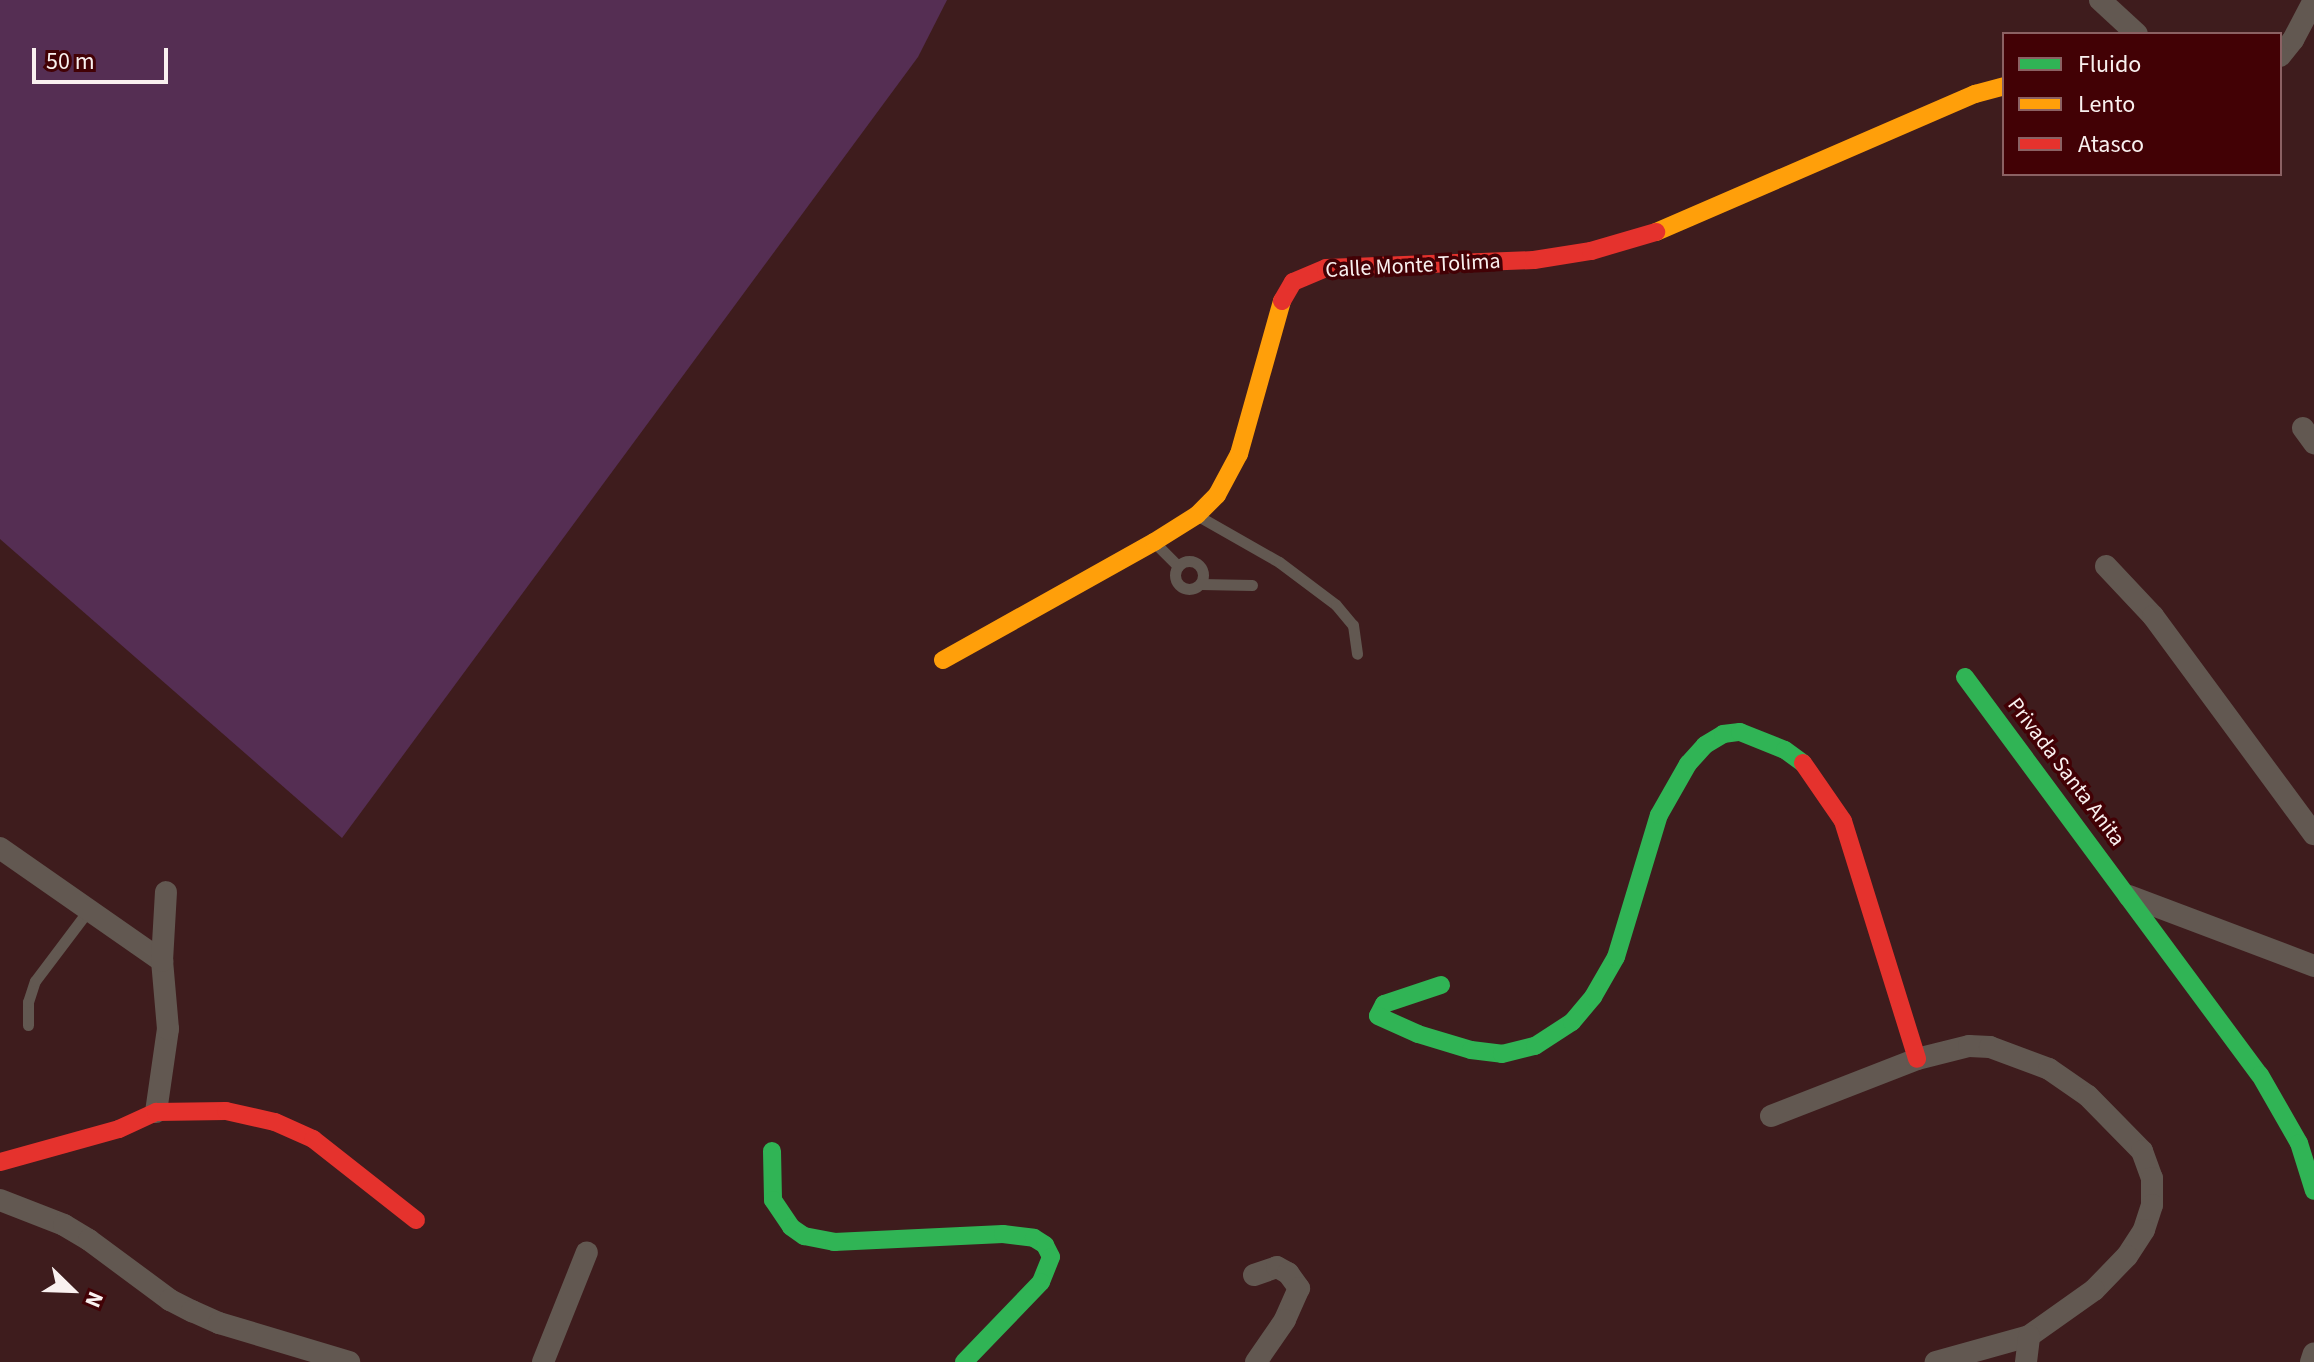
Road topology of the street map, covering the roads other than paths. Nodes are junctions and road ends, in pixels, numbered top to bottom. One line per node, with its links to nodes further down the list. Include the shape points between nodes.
1 (2100, 0): 3 (street)
2 (2314, 0): 4 (street)
3 (2135, 32)
4 (2282, 54)
5 (2002, 87): 6 (street, Calle Monte Tolima, via 1648,235 1605,247 1534,260 1326,268 1305,275 1293,282 1277,310 1239,454 1217,495)
6 (1197, 515): 7 (street, Calle Monte Tolima); 12 (lane, via 1317,588 1353,625)
7 (1154, 542): 8 (lane); 13 (street, Calle Monte Tolima)
8 (1178, 566): 10 (lane, via 1175,578 1183,588); 10 (lane, via 1196,562 1204,572)
9 (2106, 566): 15 (street, via 2153,616)
10 (1201, 584): 11 (lane)
11 (1252, 585)
12 (1357, 654)
13 (943, 660)
14 (1965, 677): 18 (street, Privada Santa Anita)
15 (2314, 834)
16 (0, 848): 19 (street)
17 (166, 892): 20 (street)
18 (2129, 896): 21 (street); 29 (street, Privada Santa Anita, via 2284,1112)
19 (87, 912): 20 (street); 23 (lane, via 35,981)
20 (162, 961): 25 (street, via 168,1029)
21 (2314, 966)
22 (1441, 985): 24 (street, via 1384,1004 1378,1016 1418,1034 1502,1054 1535,1046 1572,1022 1616,957 1648,843 1688,764 1705,745 1723,734 1740,732 1785,750 1808,767 1843,821)
23 (28, 1025)
24 (1917, 1059): 26 (street); 34 (street, via 1969,1046 2022,1056 2088,1096 2142,1151 2152,1178 2152,1205 2144,1230 2094,1290)
25 (156, 1112): 28 (street, via 105,1133); 31 (street, via 226,1111 293,1128)
26 (1771, 1116)
27 (772, 1151): 38 (street, via 773,1200 804,1236 834,1242 1003,1234 1045,1245 1051,1257 1041,1282)
28 (0, 1162)
29 (2314, 1191)
30 (0, 1200): 36 (street, via 76,1232 192,1311)
31 (416, 1220)
32 (587, 1252): 37 (street)
33 (1254, 1275): 39 (street, via 1277,1267 1295,1281 1299,1294)
34 (2029, 1336): 40 (street); 41 (street)
35 (2314, 1353): 42 (street)
36 (349, 1362)
37 (543, 1362)
38 (964, 1362)
39 (1256, 1362)
40 (1936, 1362)
41 (2026, 1362)
42 (2311, 1362)

